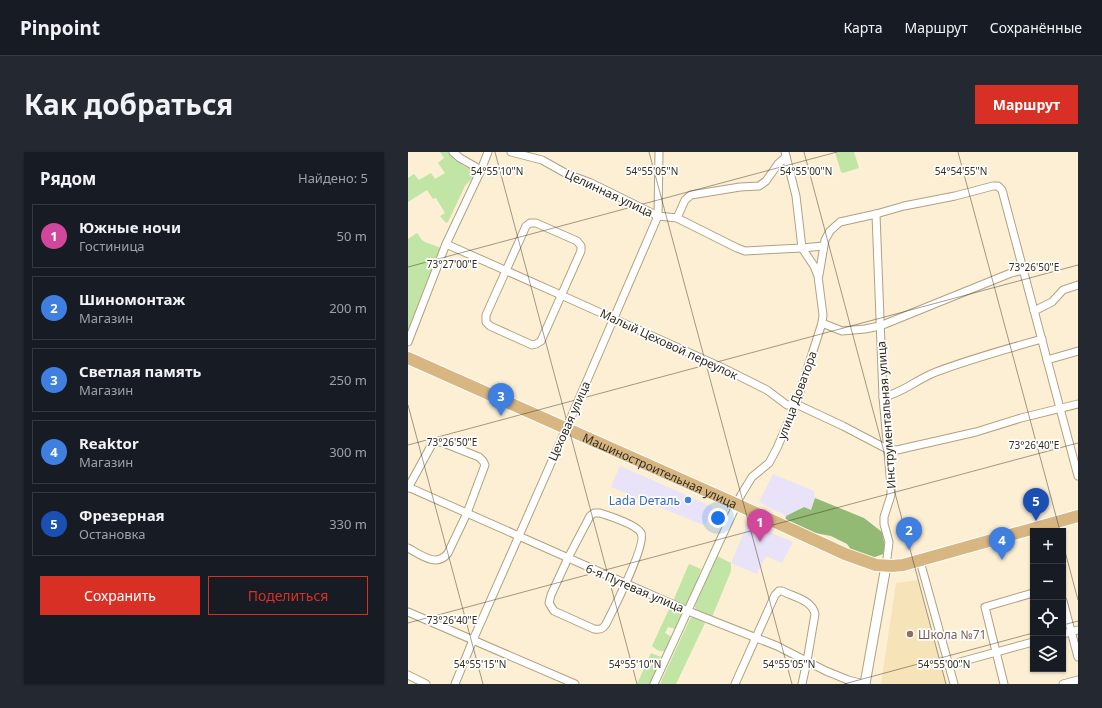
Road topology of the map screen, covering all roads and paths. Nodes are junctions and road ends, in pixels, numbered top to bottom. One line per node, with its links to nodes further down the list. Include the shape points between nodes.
1 (453, 152): 7 (street)
2 (488, 152): 7 (street)
3 (511, 152): 5 (street, Целинная улица)
4 (659, 152): 9 (street, Цеховая улица)
5 (528, 154): 9 (street, Целинная улица)
6 (786, 155): 10 (street, via 760,186 691,195); 13 (street, via 795,190)
7 (481, 170): 11 (street)
8 (876, 214): 12 (street, via 836,225); 14 (street, via 998,186 1002,190); 22 (street, Инструментальная улица)
9 (658, 216): 10 (street, Целинная улица); 20 (street, Цеховая улица)
10 (677, 218): 13 (street, Целинная улица, via 745,251)
11 (446, 244): 15 (street, Малый Цеховой переулок); 24 (street)
12 (823, 246): 13 (street, Целинная улица); 16 (street)
13 (802, 248): 16 (street, улица Доватора)
14 (1023, 270): 19 (street); 22 (street)
15 (506, 271): 18 (street, Малый Цеховой переулок); 18 (street, via 526,226 536,223 577,241 581,246); 18 (street, via 486,316 486,322 532,345 541,341)
16 (818, 276): 21 (street, улица Доватора)
17 (1078, 285): 19 (street, via 1063,290 1052,302)
18 (561, 295): 20 (street, Малый Цеховой переулок)
19 (1034, 311): 23 (street)
20 (614, 319): 29 (street, Малый Цеховой переулок, via 767,390 787,405); 32 (street, Цеховая улица)
21 (822, 323): 22 (street, via 842,331); 29 (street, улица Доватора)
22 (880, 326): 28 (street, Инструментальная улица)
23 (1042, 339): 27 (street); 28 (street, via 953,366)
24 (408, 342)
25 (1078, 351): 27 (street)
26 (408, 358): 32 (main road, Машиностроительная улица)
27 (1047, 360): 31 (street)
28 (883, 397): 33 (street, Инструментальная улица)
29 (796, 404): 33 (street, Малый Цеховой переулок); 37 (street, улица Доватора, via 773,457 752,477)
30 (1078, 404): 31 (street)
31 (1060, 409): 33 (street, via 925,445); 34 (street)
32 (566, 429): 37 (main road, Машиностроительная улица); 40 (street, Цеховая улица)
33 (887, 449): 44 (street, Инструментальная улица, via 891,495 884,517 889,542)
34 (1075, 450): 35 (street)
35 (1078, 476)
36 (408, 488): 38 (street, 6-я Путевая улица); 38 (street, via 432,444 436,442 479,457 485,465)
37 (736, 504): 44 (main road, Машиностроительная улица, via 845,554 868,563); 48 (street, улица Доватора)
38 (467, 513): 40 (street, 6-я Путевая улица); 41 (street, via 445,558 432,560)
39 (1078, 516): 43 (main road, Машиностроительная улица)
40 (519, 536): 42 (street, 6-я Путевая улица); 52 (street, Цеховая улица)
41 (408, 548)
42 (568, 558): 45 (street, 6-я Путевая улица); 45 (street, via 594,513 600,512 635,527 640,532 641,545); 45 (street, via 551,595 550,603 554,612 594,629 603,628)
43 (920, 561): 44 (main road, Машиностроительная улица); 57 (street)
44 (886, 566): 66 (street, Инструментальная улица)
45 (625, 584): 48 (street, 6-я Путевая улица)
46 (1030, 594): 54 (street, via 985,606)
47 (1066, 608): 50 (street)
48 (688, 610): 51 (street, 6-я Путевая улица); 63 (street, улица Доватора)
49 (408, 612): 52 (street)
50 (1075, 631): 55 (street)
51 (755, 638): 56 (street, 6-я Путевая улица); 56 (street, via 775,595 782,591 810,604 814,609); 64 (street)
52 (473, 640): 61 (street, Цеховая улица); 62 (street)
53 (1030, 643): 54 (street)
54 (996, 652): 57 (street); 68 (street)
55 (1078, 657)
56 (807, 661): 65 (street); 66 (street, 6-я Путевая улица, via 835,675)
57 (949, 665): 67 (street)
58 (408, 675): 60 (street)
59 (1078, 680): 69 (street)
60 (426, 684)
61 (454, 684)
62 (575, 684)
63 (654, 684)
64 (735, 684)
65 (802, 684)
66 (865, 684)
67 (954, 684)
68 (1004, 684)
69 (1063, 684)

